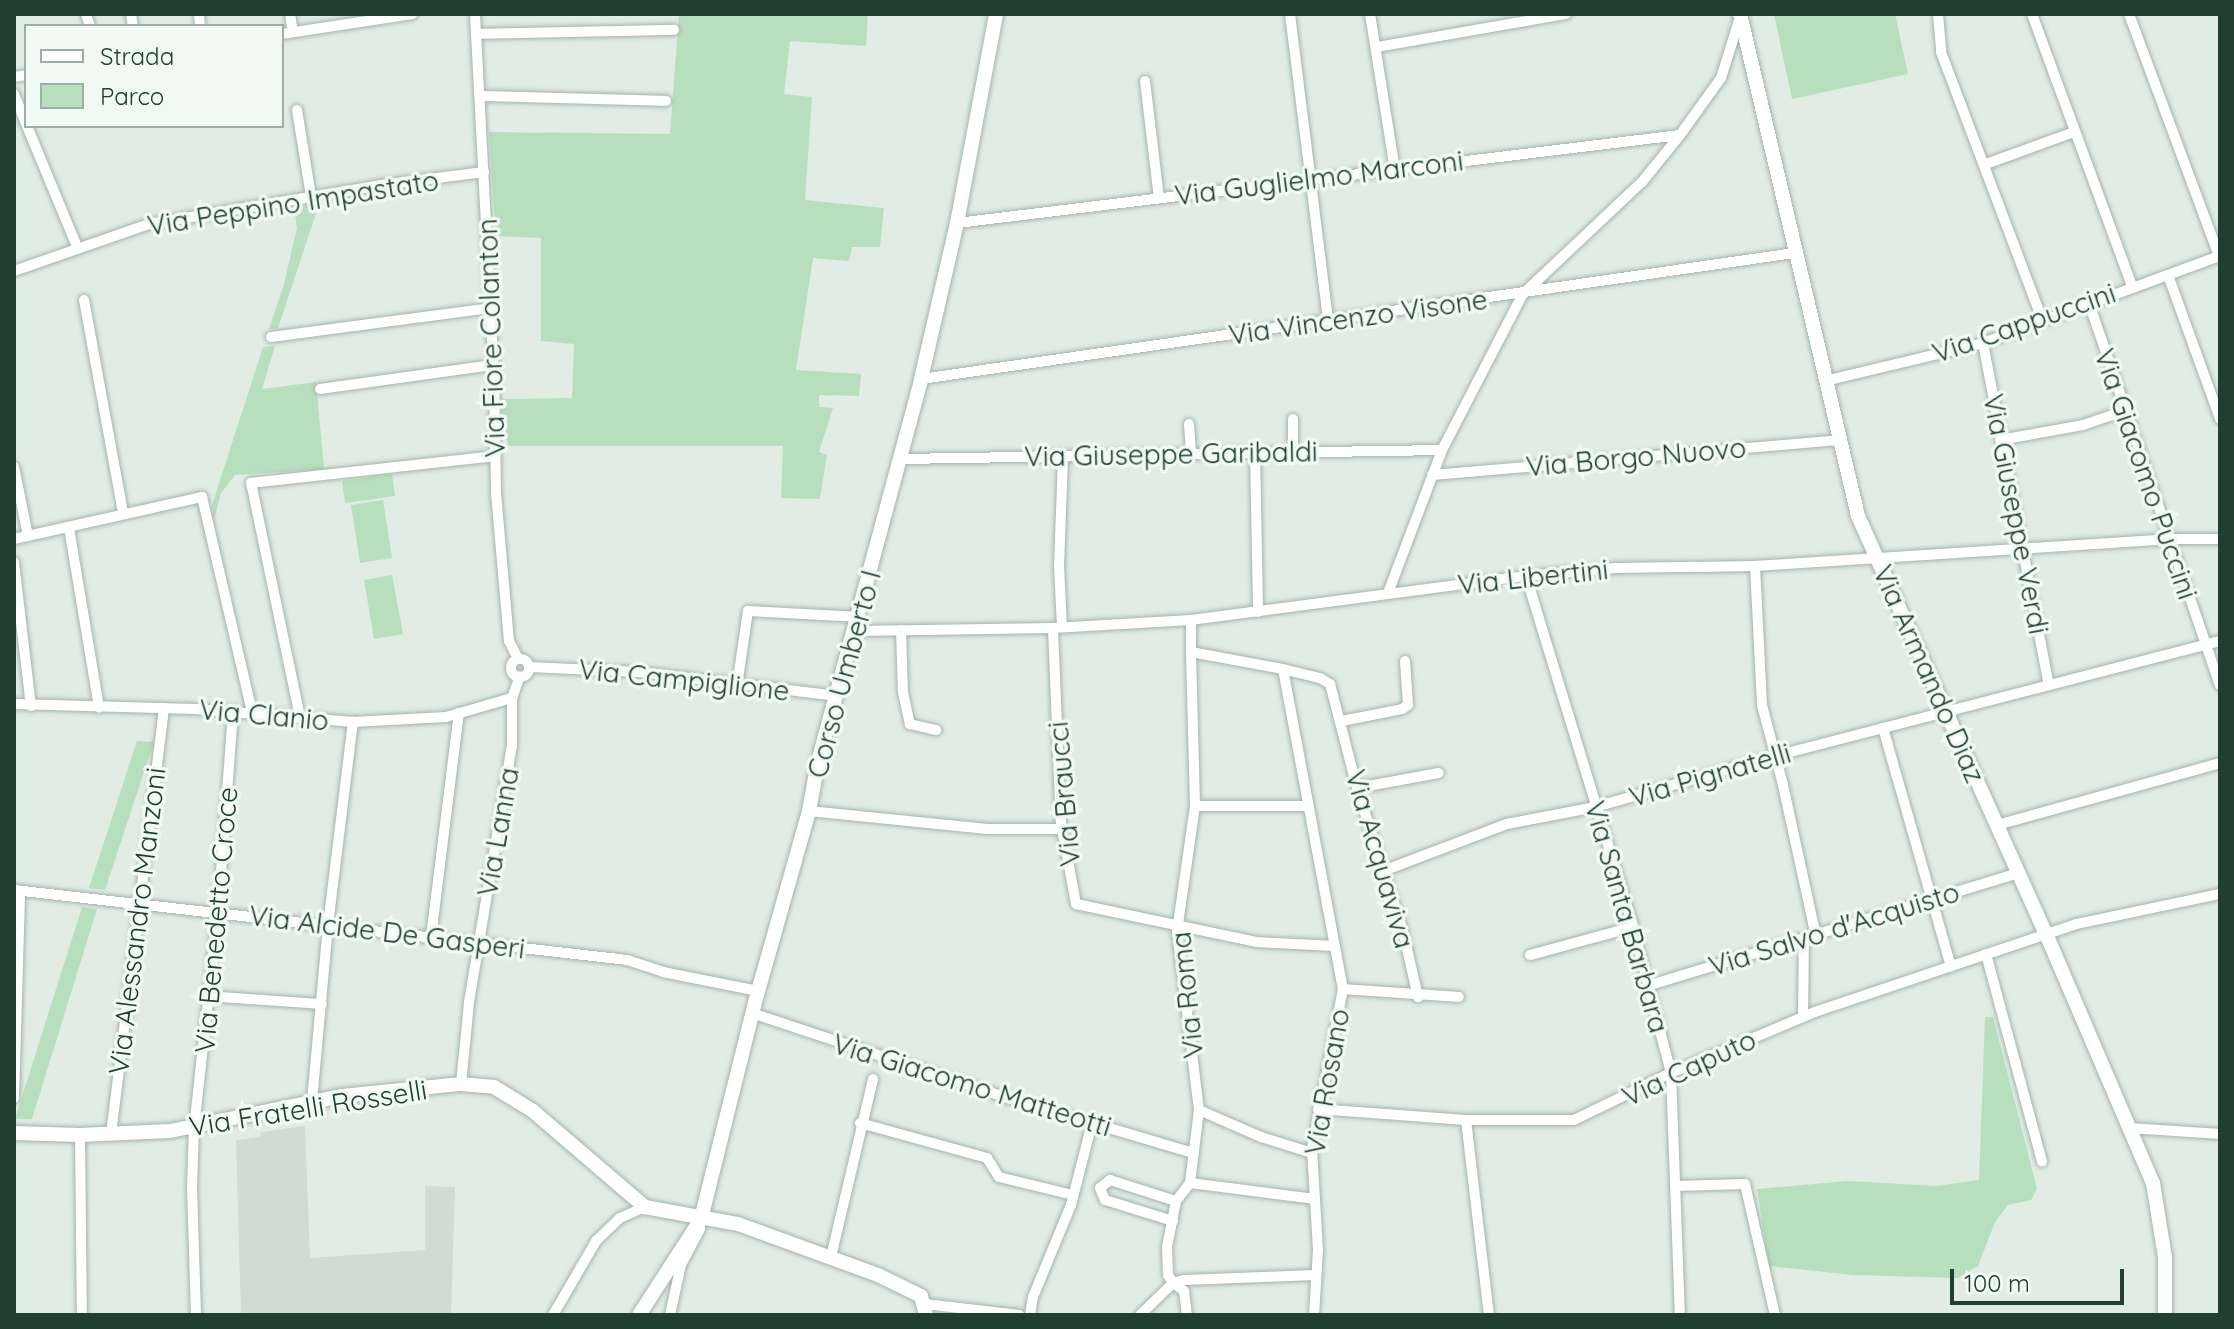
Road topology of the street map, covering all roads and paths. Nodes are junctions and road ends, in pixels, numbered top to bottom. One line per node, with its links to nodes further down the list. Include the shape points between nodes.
1 (290, 14): 14 (street)
2 (412, 14): 12 (street)
3 (475, 14): 15 (street, Via Fiore Colanton)
4 (996, 14): 32 (main road, Corso Umberto I)
5 (1290, 14): 29 (street)
6 (1370, 14): 16 (street)
7 (1566, 14): 16 (street)
8 (1740, 14): 25 (street, via 1721,78); 34 (main road, Via Armando Diaz)
9 (1938, 14): 26 (street, via 1941,52)
10 (2032, 14): 24 (street)
11 (2129, 14): 35 (street)
12 (361, 18): 14 (street)
13 (674, 30): 15 (street)
14 (288, 33)
15 (476, 34): 19 (street, Via Fiore Colanton)
16 (1377, 47): 27 (street)
17 (1145, 81): 31 (street)
18 (14, 94): 22 (street)
19 (480, 96): 20 (street); 28 (street, Via Fiore Colanton)
20 (666, 101)
21 (297, 110): 30 (street)
22 (24, 118)
23 (28, 128): 33 (street)
24 (2074, 132): 26 (street); 38 (street)
25 (1680, 135): 27 (street, Via Guglielmo Marconi); 39 (street, via 1642,182)
26 (1986, 164): 43 (street)
27 (1395, 170): 29 (street, Via Guglielmo Marconi)
28 (484, 172): 30 (street, Via Peppino Impastato); 42 (street, Via Fiore Colanton)
29 (1310, 180): 31 (street, Via Guglielmo Marconi); 44 (street)
30 (311, 196): 33 (street, Via Peppino Impastato, via 149,224)
31 (1159, 198): 32 (street, Via Guglielmo Marconi)
32 (957, 223): 48 (main road, Corso Umberto I)
33 (78, 249): 36 (street, Via Peppino Impastato)
34 (1794, 253): 39 (street, Via Vincenzo Visone); 49 (main road, Via Armando Diaz)
35 (2220, 256): 37 (street, Via Cappuccini)
36 (14, 271)
37 (2168, 275): 38 (street, Via Cappuccini); 53 (street)
38 (2132, 286): 41 (street, Via Cappuccini)
39 (1523, 294): 44 (street, Via Vincenzo Visone); 57 (street)
40 (84, 300): 66 (street)
41 (2089, 303): 43 (street, Via Cappuccini); 51 (street, Via Giacomo Puccini)
42 (490, 308): 45 (street); 47 (street, Via Fiore Colanton)
43 (2042, 319): 46 (street, Via Cappuccini)
44 (1328, 321): 48 (street, Via Vincenzo Visone)
45 (271, 337)
46 (1983, 343): 49 (street, Via Cappuccini); 56 (street, Via Giuseppe Verdi)
47 (494, 365): 50 (street); 61 (street, Via Fiore Colanton)
48 (921, 379): 63 (main road, Corso Umberto I)
49 (1825, 381): 55 (main road, Via Armando Diaz)
50 (320, 389)
51 (2124, 411): 56 (street, via 2083,425); 70 (street, Via Giacomo Puccini)
52 (1293, 419): 59 (street)
53 (2220, 419)
54 (1189, 424): 60 (street)
55 (1839, 440): 65 (street, Via Borgo Nuovo); 73 (main road, Via Armando Diaz, via 1858,516)
56 (2000, 440): 72 (street, Via Giuseppe Verdi)
57 (1442, 450): 59 (street, Via Giuseppe Garibaldi); 65 (street)
58 (1255, 451): 59 (street, Via Giuseppe Garibaldi); 60 (street, Via Giuseppe Garibaldi); 78 (street)
59 (1293, 451)
60 (1191, 452): 62 (street, Via Giuseppe Garibaldi)
61 (496, 456): 87 (street, Via Fiore Colanton, via 506,614 509,641); 105 (street, via 251,483)
62 (1063, 456): 63 (street, Via Giuseppe Garibaldi); 82 (street, Via Braucci)
63 (900, 459): 81 (main road, Corso Umberto I)
64 (14, 467): 68 (street)
65 (1432, 475): 77 (street)
66 (123, 513): 67 (street); 102 (street, via 202,497)
67 (69, 528): 68 (street); 99 (street)
68 (28, 536): 69 (street)
69 (14, 539)
70 (2168, 539): 71 (street, Via Libertini); 72 (street, Via Libertini); 85 (street, Via Giacomo Puccini)
71 (2220, 539)
72 (2023, 548): 73 (street, Via Libertini); 92 (street, Via Giuseppe Verdi)
73 (1877, 556): 75 (street, Via Libertini); 103 (main road, Via Armando Diaz)
74 (14, 562): 79 (street)
75 (1755, 566): 76 (street, Via Libertini, via 1616,568); 110 (street, via 1762,705)
76 (1526, 576): 77 (street, Via Libertini); 116 (street, Via Santa Barbara)
77 (1388, 593): 78 (street, Via Libertini)
78 (1258, 612): 80 (street, Via Libertini)
79 (17, 617): 98 (street)
80 (1191, 620): 82 (street, Via Libertini); 86 (street, Via Roma)
81 (858, 624): 83 (street, Via Libertini); 94 (street, Via Libertini, via 748,611); 95 (main road, Corso Umberto I)
82 (1058, 627): 83 (street, Via Libertini); 119 (street, Via Braucci)
83 (901, 630): 109 (street, via 910,724)
84 (2220, 641): 85 (street, Via Pignatelli)
85 (2205, 645): 92 (street, Via Pignatelli); 93 (street, Via Giacomo Puccini)
86 (1191, 652): 90 (street); 114 (street, Via Roma)
87 (518, 659): 89 (street); 91 (street, Via Fiore Colanton, via 512,670)
88 (1405, 661): 106 (street, via 1408,705)
89 (529, 667): 91 (street); 94 (street, Via Campiglione, via 639,672)
90 (1283, 669): 106 (street, Via Acquaviva, via 1330,684); 115 (street, Via Rosano)
91 (520, 676): 96 (street, Via Lanna)
92 (2049, 685): 103 (street, Via Pignatelli)
93 (2220, 685)
94 (737, 686): 95 (street, Via Campiglione)
95 (838, 696): 117 (main road, Corso Umberto I)
96 (512, 698): 104 (street, Via Clanio); 134 (street, Via Lanna, via 512,746)
97 (14, 704): 98 (street, Via Clanio)
98 (31, 706): 99 (street, Via Clanio)
99 (99, 708): 100 (street, Via Clanio)
100 (164, 708): 101 (street, Via Clanio); 125 (street, Via Alessandro Manzoni)
101 (233, 711): 102 (street, Via Clanio); 126 (street, Via Benedetto Croce)
102 (252, 712): 105 (street, Via Clanio)
103 (1947, 712): 108 (street, Via Pignatelli); 118 (main road, Via Armando Diaz)
104 (459, 713): 107 (street, Via Clanio); 132 (street)
105 (300, 717): 107 (street, Via Clanio)
106 (1342, 721): 113 (street, Via Acquaviva)
107 (353, 722): 127 (street)
108 (1883, 728): 110 (street, Via Pignatelli); 124 (street)
109 (936, 730)
110 (1775, 756): 116 (street, Via Pignatelli); 130 (street)
111 (2220, 763): 118 (street)
112 (1439, 773): 113 (street)
113 (1357, 788): 120 (street, Via Acquaviva)
114 (1195, 806): 115 (street); 128 (street, Via Roma)
115 (1308, 806): 135 (street, Via Rosano)
116 (1595, 807): 120 (street, Via Pignatelli, via 1507,824); 129 (street, Via Santa Barbara)
117 (809, 811): 119 (street, via 987,829); 141 (main road, Corso Umberto I)
118 (1997, 825): 121 (main road, Via Armando Diaz)
119 (1062, 829): 128 (street, Via Braucci, via 1076,904)
120 (1383, 871): 143 (street, Via Acquaviva)
121 (2018, 873): 124 (street, Via Salvo d'Acquisto); 131 (main road, Via Armando Diaz)
122 (17, 891): 125 (street, Via Alcide De Gasperi); 151 (street)
123 (2220, 894): 131 (street, Via Caputo, via 2076,924)
124 (1932, 899): 130 (street, Via Salvo d'Acquisto); 138 (street)
125 (141, 904): 126 (street, Via Alcide De Gasperi); 161 (street, Via Alessandro Manzoni)
126 (218, 912): 127 (street, Via Alcide De Gasperi); 142 (street, Via Benedetto Croce)
127 (328, 925): 132 (street, Via Alcide De Gasperi); 145 (street)
128 (1178, 925): 135 (street, via 1256,942); 154 (street, Via Roma)
129 (1633, 927): 137 (street); 139 (street, Via Santa Barbara)
130 (1816, 936): 133 (street, Via Salvo d'Acquisto)
131 (2047, 936): 136 (street, Via Caputo); 159 (main road, Via Armando Diaz)
132 (431, 937): 134 (street, Via Alcide De Gasperi)
133 (1804, 939): 139 (street, Via Salvo d'Acquisto); 147 (street)
134 (481, 943): 141 (street, Via Alcide De Gasperi, via 627,960); 150 (street, Via Lanna)
135 (1335, 946): 140 (street, Via Rosano)
136 (1986, 954): 138 (street, Via Caputo); 166 (street)
137 (1530, 955)
138 (1951, 966): 147 (street, Via Caputo)
139 (1650, 985): 149 (street, Via Santa Barbara)
140 (1343, 989): 143 (street); 153 (street, Via Rosano)
141 (758, 991): 146 (main road, Corso Umberto I)
142 (207, 996): 145 (street); 158 (street, Via Benedetto Croce)
143 (1418, 997): 144 (street)
144 (1459, 997)
145 (322, 1004): 152 (street)
146 (752, 1013): 148 (street, Via Giacomo Matteotti); 173 (main road, Corso Umberto I)
147 (1803, 1017): 149 (street, Via Caputo)
148 (879, 1057): 156 (street); 157 (street, Via Giacomo Matteotti)
149 (1671, 1073): 155 (street, Via Caputo, via 1574,1120); 168 (street, Via Santa Barbara)
150 (461, 1084): 152 (main road, Via Fratelli Rosselli); 172 (main road, Via Fratelli Rosselli, via 494,1087 514,1096)
151 (14, 1098)
152 (312, 1101): 158 (main road, Via Fratelli Rosselli)
153 (1318, 1109): 155 (street, Via Caputo); 165 (street, Via Rosano)
154 (1199, 1110): 164 (street, Via Roma); 165 (street)
155 (1466, 1120): 189 (street)
156 (860, 1123): 169 (street, via 987,1158 999,1177); 175 (street)
157 (1092, 1123): 164 (street, Via Giacomo Matteotti); 169 (street)
158 (194, 1128): 161 (main road, Via Fratelli Rosselli); 180 (street, Via Benedetto Croce)
159 (2130, 1128): 162 (street); 192 (main road, Via Armando Diaz, via 2153,1183 2160,1218)
160 (14, 1133): 163 (main road, Via Fratelli Rosselli)
161 (111, 1134): 163 (main road, Via Fratelli Rosselli)
162 (2220, 1134)
163 (80, 1135): 179 (street)
164 (1194, 1153): 167 (street, Via Roma)
165 (1312, 1153): 170 (street, Via Rosano)
166 (2042, 1162)
167 (1190, 1183): 170 (street); 171 (street)
168 (1676, 1186): 190 (street, Via Santa Barbara); 191 (street, via 1745,1184)
169 (1073, 1195): 185 (street)
170 (1315, 1199): 176 (street, Via Rosano)
171 (1176, 1201): 174 (street); 174 (street, via 1110,1180 1100,1188 1105,1200)
172 (645, 1207): 173 (main road, Via Fratelli Rosselli); 181 (street, via 620,1218 596,1241)
173 (701, 1219): 175 (main road, Via Fratelli Rosselli, via 738,1224); 182 (main road, Corso Umberto I); 183 (street, via 681,1265)
174 (1173, 1221): 177 (street, via 1167,1247)
175 (831, 1257): 178 (main road, Via Fratelli Rosselli, via 921,1296)
176 (1316, 1275): 177 (street); 188 (street, Via Rosano)
177 (1173, 1283): 186 (street); 187 (street, via 1184,1291)
178 (926, 1309): 184 (street)
179 (82, 1315)
180 (196, 1315)
181 (553, 1315)
182 (639, 1315)
183 (670, 1315)
184 (1019, 1315)
185 (1030, 1315)
186 (1140, 1315)
187 (1187, 1315)
188 (1314, 1315)
189 (1489, 1315)
190 (1680, 1315)
191 (1775, 1315)
192 (2165, 1315)

